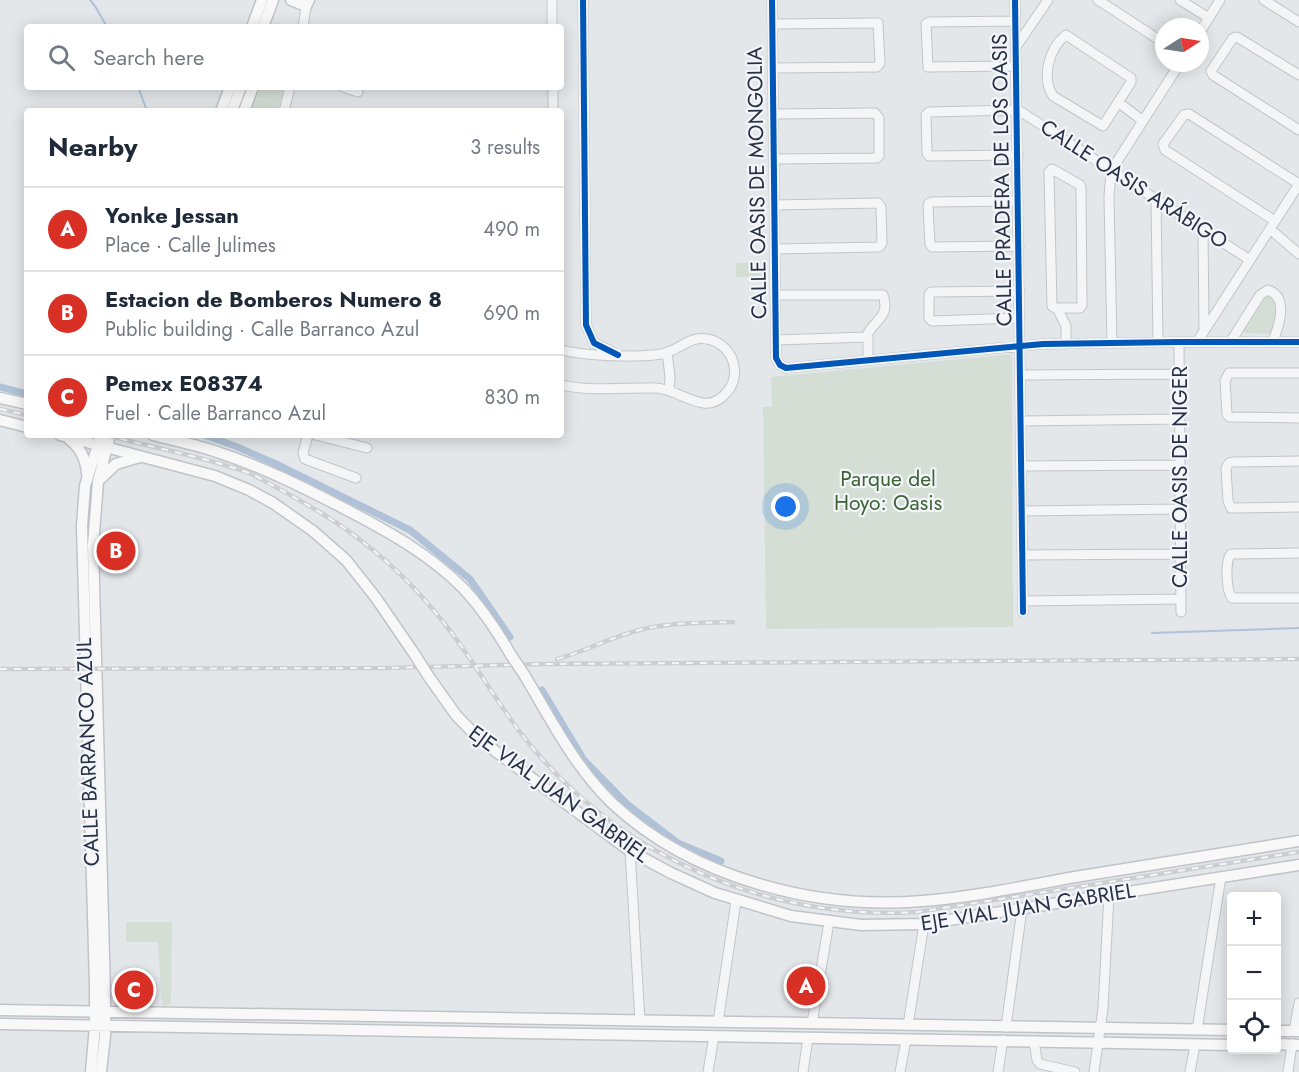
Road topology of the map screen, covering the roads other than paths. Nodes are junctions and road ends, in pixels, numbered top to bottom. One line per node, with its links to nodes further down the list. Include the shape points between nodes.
1 (291, 0): 12 (main road)
2 (552, 0): 19 (street)
3 (583, 0): 77 (street, via 586,325 594,343)
4 (772, 0): 20 (street, CALLE OASIS DE MONGOLIA)
5 (1015, 0): 14 (street, CALLE PRADERA DE LOS OASIS)
6 (1048, 0): 22 (street)
7 (1098, 0): 21 (street)
8 (1180, 0): 13 (street)
9 (1220, 0): 13 (street)
10 (1264, 0): 15 (street)
11 (265, 2): 16 (main road); 17 (main road)
12 (307, 3): 18 (street)
13 (1209, 18)
14 (1015, 21): 22 (street, CALLE PRADERA DE LOS OASIS); 23 (street, via 926,24 928,67)
15 (1299, 22)
16 (254, 24)
17 (263, 24)
18 (305, 24)
19 (552, 24)
20 (772, 24): 24 (street, CALLE OASIS DE MONGOLIA); 24 (street, via 878,23 880,63 877,67)
21 (1155, 37)
22 (1016, 47): 23 (street, CALLE PRADERA DE LOS OASIS)
23 (1016, 66): 40 (street, CALLE PRADERA DE LOS OASIS)
24 (772, 68): 41 (street, CALLE OASIS DE MONGOLIA)
25 (1174, 72): 42 (street)
26 (1299, 75): 43 (street, via 1238,37 1233,38 1211,72)
27 (229, 90): 35 (main road)
28 (240, 90): 36 (main road)
29 (252, 90): 37 (main road)
30 (289, 90): 38 (street)
31 (352, 90): 33 (street)
32 (553, 90): 39 (street)
33 (358, 92)
34 (1118, 102): 34 (street, via 1131,78 1064,35 1049,57 1053,96 1101,126); 42 (street)
35 (222, 108)
36 (233, 108)
37 (245, 108)
38 (285, 108)
39 (553, 108)
40 (1017, 110): 44 (street, CALLE PRADERA DE LOS OASIS); 44 (street, via 929,112 926,116 929,156); 46 (street, CALLE OASIS ARÁBIGO)
41 (773, 114): 45 (street, CALLE OASIS DE MONGOLIA); 45 (street, via 875,113 879,118 877,158)
42 (1143, 121): 46 (street)
43 (1299, 130)
44 (1018, 155): 49 (street, CALLE PRADERA DE LOS OASIS)
45 (774, 159): 50 (street, CALLE OASIS DE MONGOLIA)
46 (1111, 171): 48 (street, CALLE OASIS ARÁBIGO); 72 (street)
47 (1299, 184): 51 (street); 51 (street, via 1186,114 1163,144)
48 (1156, 200): 52 (street, CALLE OASIS ARÁBIGO); 68 (street)
49 (1018, 201): 53 (street, CALLE PRADERA DE LOS OASIS); 53 (street, via 932,202 928,206 932,247)
50 (774, 205): 54 (street, CALLE OASIS DE MONGOLIA); 54 (street, via 878,203 882,243 880,247)
51 (1272, 225): 55 (street); 56 (street)
52 (1203, 230): 56 (street, CALLE OASIS ARÁBIGO); 63 (street)
53 (1019, 246): 57 (street, CALLE PRADERA DE LOS OASIS)
54 (775, 249): 58 (street, CALLE OASIS DE MONGOLIA)
55 (1299, 254)
56 (1250, 260): 63 (street)
57 (1020, 291): 61 (street, CALLE PRADERA DE LOS OASIS); 61 (street, via 929,295 932,321)
58 (775, 295): 64 (street, via 881,295 883,316); 65 (street, CALLE OASIS DE MONGOLIA)
59 (1057, 308): 60 (street); 60 (street, via 1052,306 1052,169 1081,188 1082,305); 62 (street)
60 (1076, 308): 62 (street)
61 (1020, 318): 74 (street, CALLE PRADERA DE LOS OASIS)
62 (1066, 326): 73 (street)
63 (1204, 331): 70 (street)
64 (867, 337): 65 (street); 78 (street)
65 (776, 340): 78 (street, CALLE OASIS DE MONGOLIA, via 776,358 786,368)
66 (1231, 341): 67 (street); 67 (street, via 1260,294 1268,290 1277,297 1280,308); 70 (street)
67 (1274, 341): 71 (street)
68 (1158, 342): 69 (street); 72 (street)
69 (1179, 342): 70 (street); 80 (street, CALLE OASIS DE NIGER)
70 (1197, 342)
71 (1299, 342)
72 (1112, 343): 73 (street)
73 (1066, 344): 74 (street)
74 (1021, 346): 78 (street); 81 (street, CALLE PRADERA DE LOS OASIS)
75 (564, 351): 77 (street)
76 (668, 352): 77 (street); 83 (street); 83 (street, via 706,338 726,349 735,374 729,390 714,401 694,402)
77 (618, 355)
78 (868, 360)
79 (1299, 373): 86 (street, via 1229,373 1225,381 1229,417)
80 (1179, 374): 81 (street); 87 (street, CALLE OASIS DE NIGER)
81 (1021, 375): 89 (street, CALLE PRADERA DE LOS OASIS)
82 (564, 386): 83 (street)
83 (669, 391)
84 (0, 398): 85 (main road)
85 (24, 403)
86 (1299, 418)
87 (1180, 419): 89 (street); 100 (street, CALLE OASIS DE NIGER)
88 (0, 420): 90 (main road)
89 (1021, 421): 101 (street, CALLE PRADERA DE LOS OASIS)
90 (24, 426)
91 (65, 438): 103 (main road, via 80,450)
92 (76, 438): 96 (main road, EJE VIAL JUAN GABRIEL)
93 (165, 438): 115 (main road, EJE VIAL JUAN GABRIEL, bridge, via 257,466 401,539 433,562 463,588 490,620 580,766 605,796 672,847 743,878 798,893 858,902 924,901)
94 (307, 438): 102 (street, via 305,459)
95 (328, 438): 97 (street)
96 (102, 442): 98 (main road, EJE VIAL JUAN GABRIEL); 103 (main road, CALLE BARRANCO AZUL)
97 (367, 448)
98 (143, 457): 103 (main road, via 116,464); 116 (main road, EJE VIAL JUAN GABRIEL, bridge, via 227,480 300,520 356,572 456,715 479,739)
99 (1299, 461): 104 (street, via 1233,462 1226,468 1231,508)
100 (1180, 465): 101 (street); 105 (street, CALLE OASIS DE NIGER)
101 (1022, 466): 106 (street, CALLE PRADERA DE LOS OASIS)
102 (356, 478)
103 (93, 479): 124 (main road, CALLE BARRANCO AZUL, via 82,526); 125 (main road, CALLE BARRANCO AZUL)
104 (1299, 507)
105 (1180, 509): 106 (street); 108 (street, CALLE OASIS DE NIGER)
106 (1022, 511): 109 (street, CALLE PRADERA DE LOS OASIS)
107 (1299, 553): 110 (street, via 1234,554 1227,559 1228,591 1232,597)
108 (1180, 554): 109 (street); 111 (street, CALLE OASIS DE NIGER)
109 (1023, 555): 112 (street, CALLE PRADERA DE LOS OASIS)
110 (1299, 598)
111 (1180, 599): 112 (street); 114 (street, CALLE OASIS DE NIGER)
112 (1023, 601): 113 (street, CALLE PRADERA DE LOS OASIS)
113 (1023, 612)
114 (1181, 612)
115 (1299, 841)
116 (630, 851): 120 (main road, EJE VIAL JUAN GABRIEL); 134 (street)
117 (1299, 865): 118 (main road, EJE VIAL JUAN GABRIEL)
118 (1221, 877): 119 (main road, EJE VIAL JUAN GABRIEL); 142 (street)
119 (1109, 895): 121 (main road, EJE VIAL JUAN GABRIEL); 141 (street)
120 (736, 901): 122 (main road, EJE VIAL JUAN GABRIEL); 135 (street)
121 (1022, 909): 123 (main road, EJE VIAL JUAN GABRIEL); 140 (street)
122 (829, 922): 123 (main road, EJE VIAL JUAN GABRIEL, via 876,926); 136 (street)
123 (924, 924): 138 (street)
124 (94, 928): 125 (main road, via 98,950); 126 (main road, CALLE BARRANCO AZUL)
125 (104, 951): 127 (main road, CALLE BARRANCO AZUL)
126 (95, 985): 130 (main road, via 89,1000); 131 (main road, CALLE BARRANCO AZUL)
127 (105, 993): 131 (main road, CALLE BARRANCO AZUL); 132 (main road, via 115,1006)
128 (1299, 1003): 145 (street)
129 (0, 1010): 130 (main road)
130 (75, 1012): 131 (main road)
131 (100, 1012): 132 (main road); 139 (main road, CALLE BARRANCO AZUL)
132 (137, 1013): 133 (main road)
133 (567, 1020): 134 (main road); 146 (main road)
134 (640, 1021): 135 (main road)
135 (718, 1022): 136 (main road)
136 (812, 1023): 138 (main road)
137 (0, 1024): 139 (main road)
138 (908, 1025): 140 (main road)
139 (100, 1026): 146 (main road); 157 (main road, CALLE BARRANCO AZUL); 158 (main road, CALLE BARRANCO AZUL)
140 (1006, 1026): 141 (main road)
141 (1101, 1028): 142 (main road); 152 (street)
142 (1197, 1030): 143 (main road)
143 (1227, 1030)
144 (1281, 1031): 145 (main road)
145 (1297, 1031)
146 (567, 1033): 147 (main road)
147 (714, 1036): 148 (main road); 159 (street)
148 (808, 1038): 149 (main road); 160 (street)
149 (906, 1040): 150 (main road); 161 (street)
150 (1004, 1041): 151 (main road); 162 (street)
151 (1034, 1041): 152 (main road); 163 (street, via 1040,1064)
152 (1099, 1043): 153 (main road); 164 (street)
153 (1195, 1044): 154 (main road); 165 (street)
154 (1227, 1044)
155 (1281, 1044): 156 (main road)
156 (1296, 1045): 166 (street)
157 (92, 1072)
158 (101, 1072)
159 (708, 1072)
160 (803, 1072)
161 (900, 1072)
162 (998, 1072)
163 (1075, 1072)
164 (1094, 1072)
165 (1190, 1072)
166 (1288, 1072)

